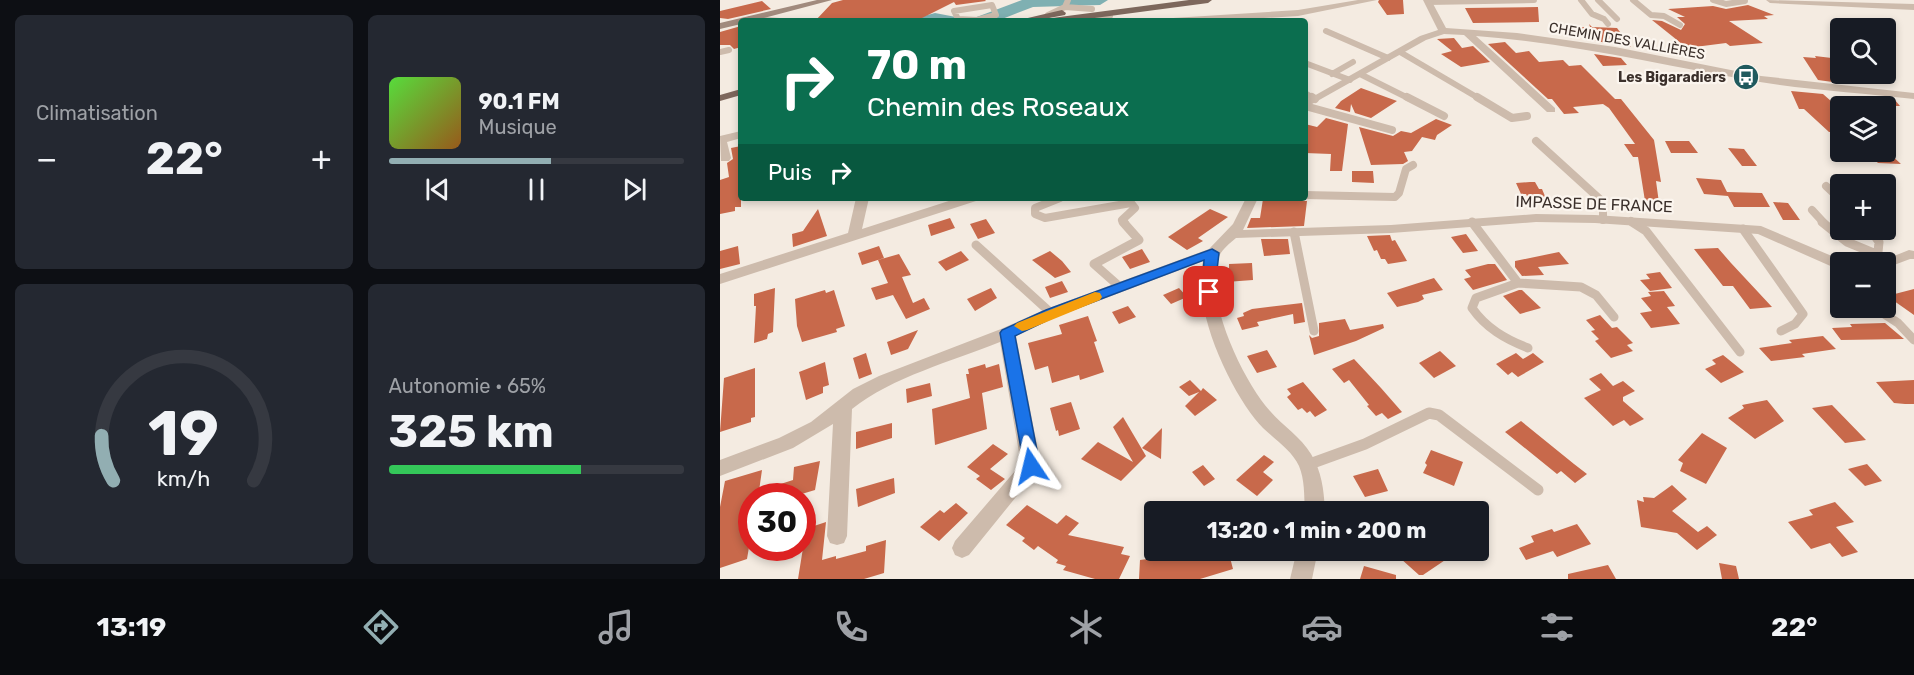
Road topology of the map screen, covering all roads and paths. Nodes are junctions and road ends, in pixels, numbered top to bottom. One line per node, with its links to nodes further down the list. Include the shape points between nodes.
1 (828, 0): 17 (main road)
2 (1208, 0): 13 (main road)
3 (1373, 0): 24 (street, via 1298,13)
4 (1533, 0): 11 (lane)
5 (1581, 0): 27 (lane, via 1592,14)
6 (1598, 0): 25 (lane)
7 (1633, 0): 28 (lane, via 1651,15 1664,16)
8 (1713, 0): 12 (lane, via 1726,4)
9 (1770, 0): 15 (street)
10 (1426, 1): 11 (lane); 31 (street)
11 (1453, 1)
12 (1744, 1)
13 (1165, 2): 16 (main road); 22 (main road); 23 (lane, via 1164,8)
14 (1066, 4): 16 (lane); 20 (lane)
15 (1914, 7)
16 (1092, 9): 21 (main road)
17 (753, 18)
18 (958, 18): 19 (lane, via 954,11 992,5 996,15)
19 (991, 18)
20 (1050, 18)
21 (1053, 18)
22 (1056, 18)
23 (1097, 18)
24 (1220, 18)
25 (1617, 19)
26 (738, 22): 29 (main road)
27 (1608, 24)
28 (1680, 25)
29 (720, 26)
30 (1326, 31): 36 (lane)
31 (1443, 31): 32 (street, CHEMIN DES VALLIÈRES); 35 (street)
32 (1467, 33): 46 (street, CHEMIN DES VALLIÈRES, via 1566,42 1761,79); 51 (street)
33 (729, 50): 34 (lane)
34 (720, 52)
35 (1400, 52): 36 (street); 53 (lane, via 1512,118)
36 (1388, 58): 40 (street)
37 (1353, 62): 39 (lane)
38 (1308, 64): 39 (lane)
39 (1332, 74): 41 (lane)
40 (1360, 74): 41 (street); 52 (lane)
41 (1350, 80): 48 (street)
42 (738, 86): 43 (main road)
43 (720, 91)
44 (738, 93): 47 (main road)
45 (1308, 95): 48 (lane)
46 (1914, 96)
47 (720, 98)
48 (1316, 99): 49 (street)
49 (1308, 103)
50 (1308, 106): 54 (lane)
51 (1551, 110)
52 (1444, 116)
53 (1527, 116)
54 (1392, 130)
55 (738, 135): 56 (street)
56 (720, 140): 58 (street)
57 (1536, 141): 68 (lane, via 1603,202)
58 (725, 158)
59 (1413, 165): 62 (lane, via 1406,169 1395,196)
60 (1826, 186): 61 (lane)
61 (1830, 190)
62 (1308, 195)
63 (861, 201): 74 (street)
64 (962, 201): 74 (street)
65 (1052, 201): 83 (lane, via 1035,208 1035,214 1045,218 1131,203 1135,208 1122,220 1139,240 1094,264)
66 (1251, 201): 73 (street)
67 (1812, 210): 76 (lane, via 1834,236)
68 (1603, 219): 69 (street, IMPASSE DE FRANCE); 70 (street, IMPASSE DE FRANCE)
69 (1631, 221): 71 (street, IMPASSE DE FRANCE); 92 (lane, via 1646,231)
70 (1472, 222): 72 (street, IMPASSE DE FRANCE); 82 (lane)
71 (1743, 229): 80 (street, IMPASSE DE FRANCE, via 1761,230); 88 (lane, via 1803,314 1795,324)
72 (1294, 232): 73 (street, IMPASSE DE FRANCE); 87 (lane)
73 (1232, 234): 77 (street)
74 (854, 236): 81 (street)
75 (976, 246): 84 (lane)
76 (1862, 252)
77 (1212, 253): 83 (street); 94 (street, via 1209,292 1233,367 1264,417 1304,457)
78 (1914, 255): 79 (street)
79 (1896, 257)
80 (1830, 261)
81 (720, 279)
82 (1518, 283): 85 (lane, via 1581,287 1596,295); 91 (lane, via 1476,298 1472,308 1478,318 1506,340)
83 (1120, 287): 84 (street)
84 (1051, 313): 89 (street)
85 (1614, 317)
86 (1890, 318): 90 (lane)
87 (1314, 331)
88 (1781, 331)
89 (1007, 333): 93 (street, via 885,381); 99 (street, via 1031,466)
90 (1914, 340)
91 (1528, 348)
92 (1740, 352)
93 (843, 405): 95 (street, via 817,427 786,443); 98 (street)
94 (1307, 465): 96 (lane, via 1365,444 1428,413 1439,415); 97 (street)
95 (720, 468)
96 (1538, 490)
97 (1314, 501)
98 (837, 536)
99 (962, 548)
100 (1305, 561): 101 (street)
101 (1301, 579)

